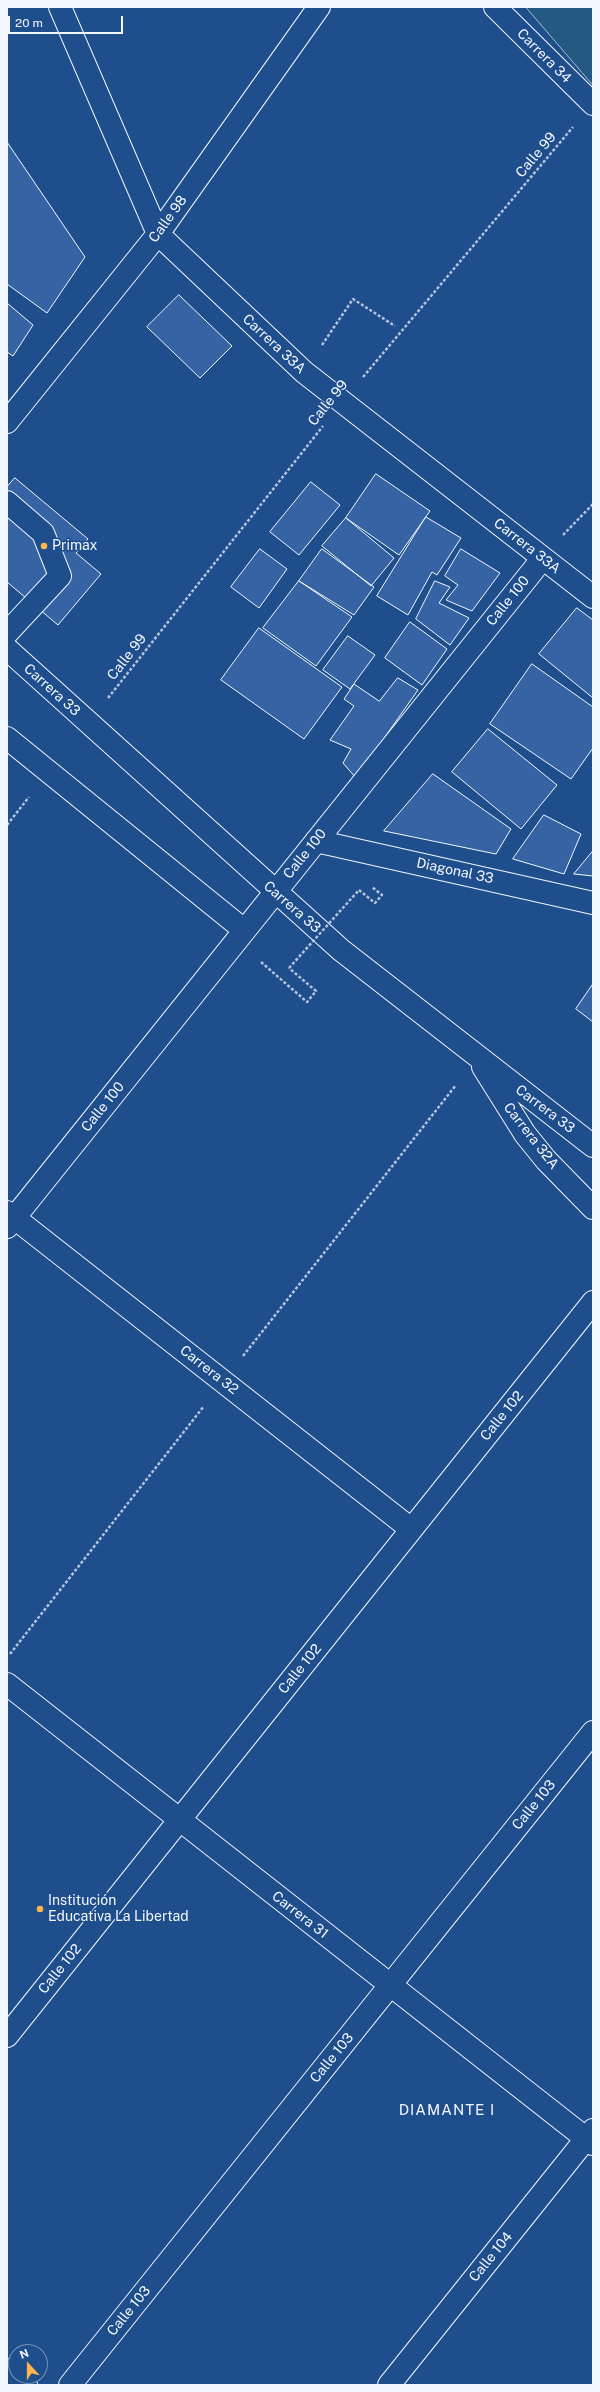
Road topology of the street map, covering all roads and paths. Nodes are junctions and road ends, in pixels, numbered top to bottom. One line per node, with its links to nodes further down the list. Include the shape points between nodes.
1 (60, 7): 5 (street, Carrera 33A)
2 (319, 7): 5 (street, Calle 98)
3 (495, 7): 4 (street, Carrera 34)
4 (593, 104): 8 (path, Calle 99)
5 (158, 234): 7 (street, Carrera 33A); 9 (street, Calle 98)
6 (395, 326): 7 (path, via 353,299)
7 (304, 372): 8 (street, Carrera 33A)
8 (341, 403): 12 (street, Carrera 33A); 16 (path, Calle 99)
9 (7, 422)
10 (7, 502): 14 (street, via 43,533 60,576)
11 (593, 504): 12 (path)
12 (543, 558): 13 (street, Carrera 33A); 18 (street, Calle 100)
13 (593, 597)
14 (7, 633)
15 (7, 649): 16 (street, Carrera 33)
16 (88, 723): 20 (street, Carrera 33)
17 (7, 738): 22 (street)
18 (316, 841): 20 (street, Calle 100); 21 (street, Diagonal 33)
19 (370, 885): 23 (path, bridge, via 382,895 375,903 359,890 289,968 316,991 308,1002)
20 (274, 892): 22 (street, Calle 100); 24 (street, Carrera 33, via 377,980)
21 (593, 903)
22 (244, 930): 27 (street, Calle 100)
23 (269, 969)
24 (477, 1058): 25 (street, Carrera 33); 26 (street, Carrera 32A, via 525,1134 546,1160)
25 (593, 1146)
26 (593, 1208)
27 (9, 1219): 29 (street, Carrera 32)
28 (591, 1308): 29 (street, Calle 102)
29 (412, 1529): 32 (street, Calle 102)
30 (7, 1684): 32 (street, Carrera 31)
31 (593, 1732): 33 (street, Calle 103)
32 (179, 1820): 33 (street, Carrera 31); 34 (street, Calle 102)
33 (390, 1986): 35 (street, Carrera 31); 38 (street, Calle 103)
34 (7, 2036)
35 (591, 2138): 39 (street, Calle 104)
36 (7, 2370): 37 (street)
37 (26, 2385)
38 (70, 2385)
39 (389, 2385)

